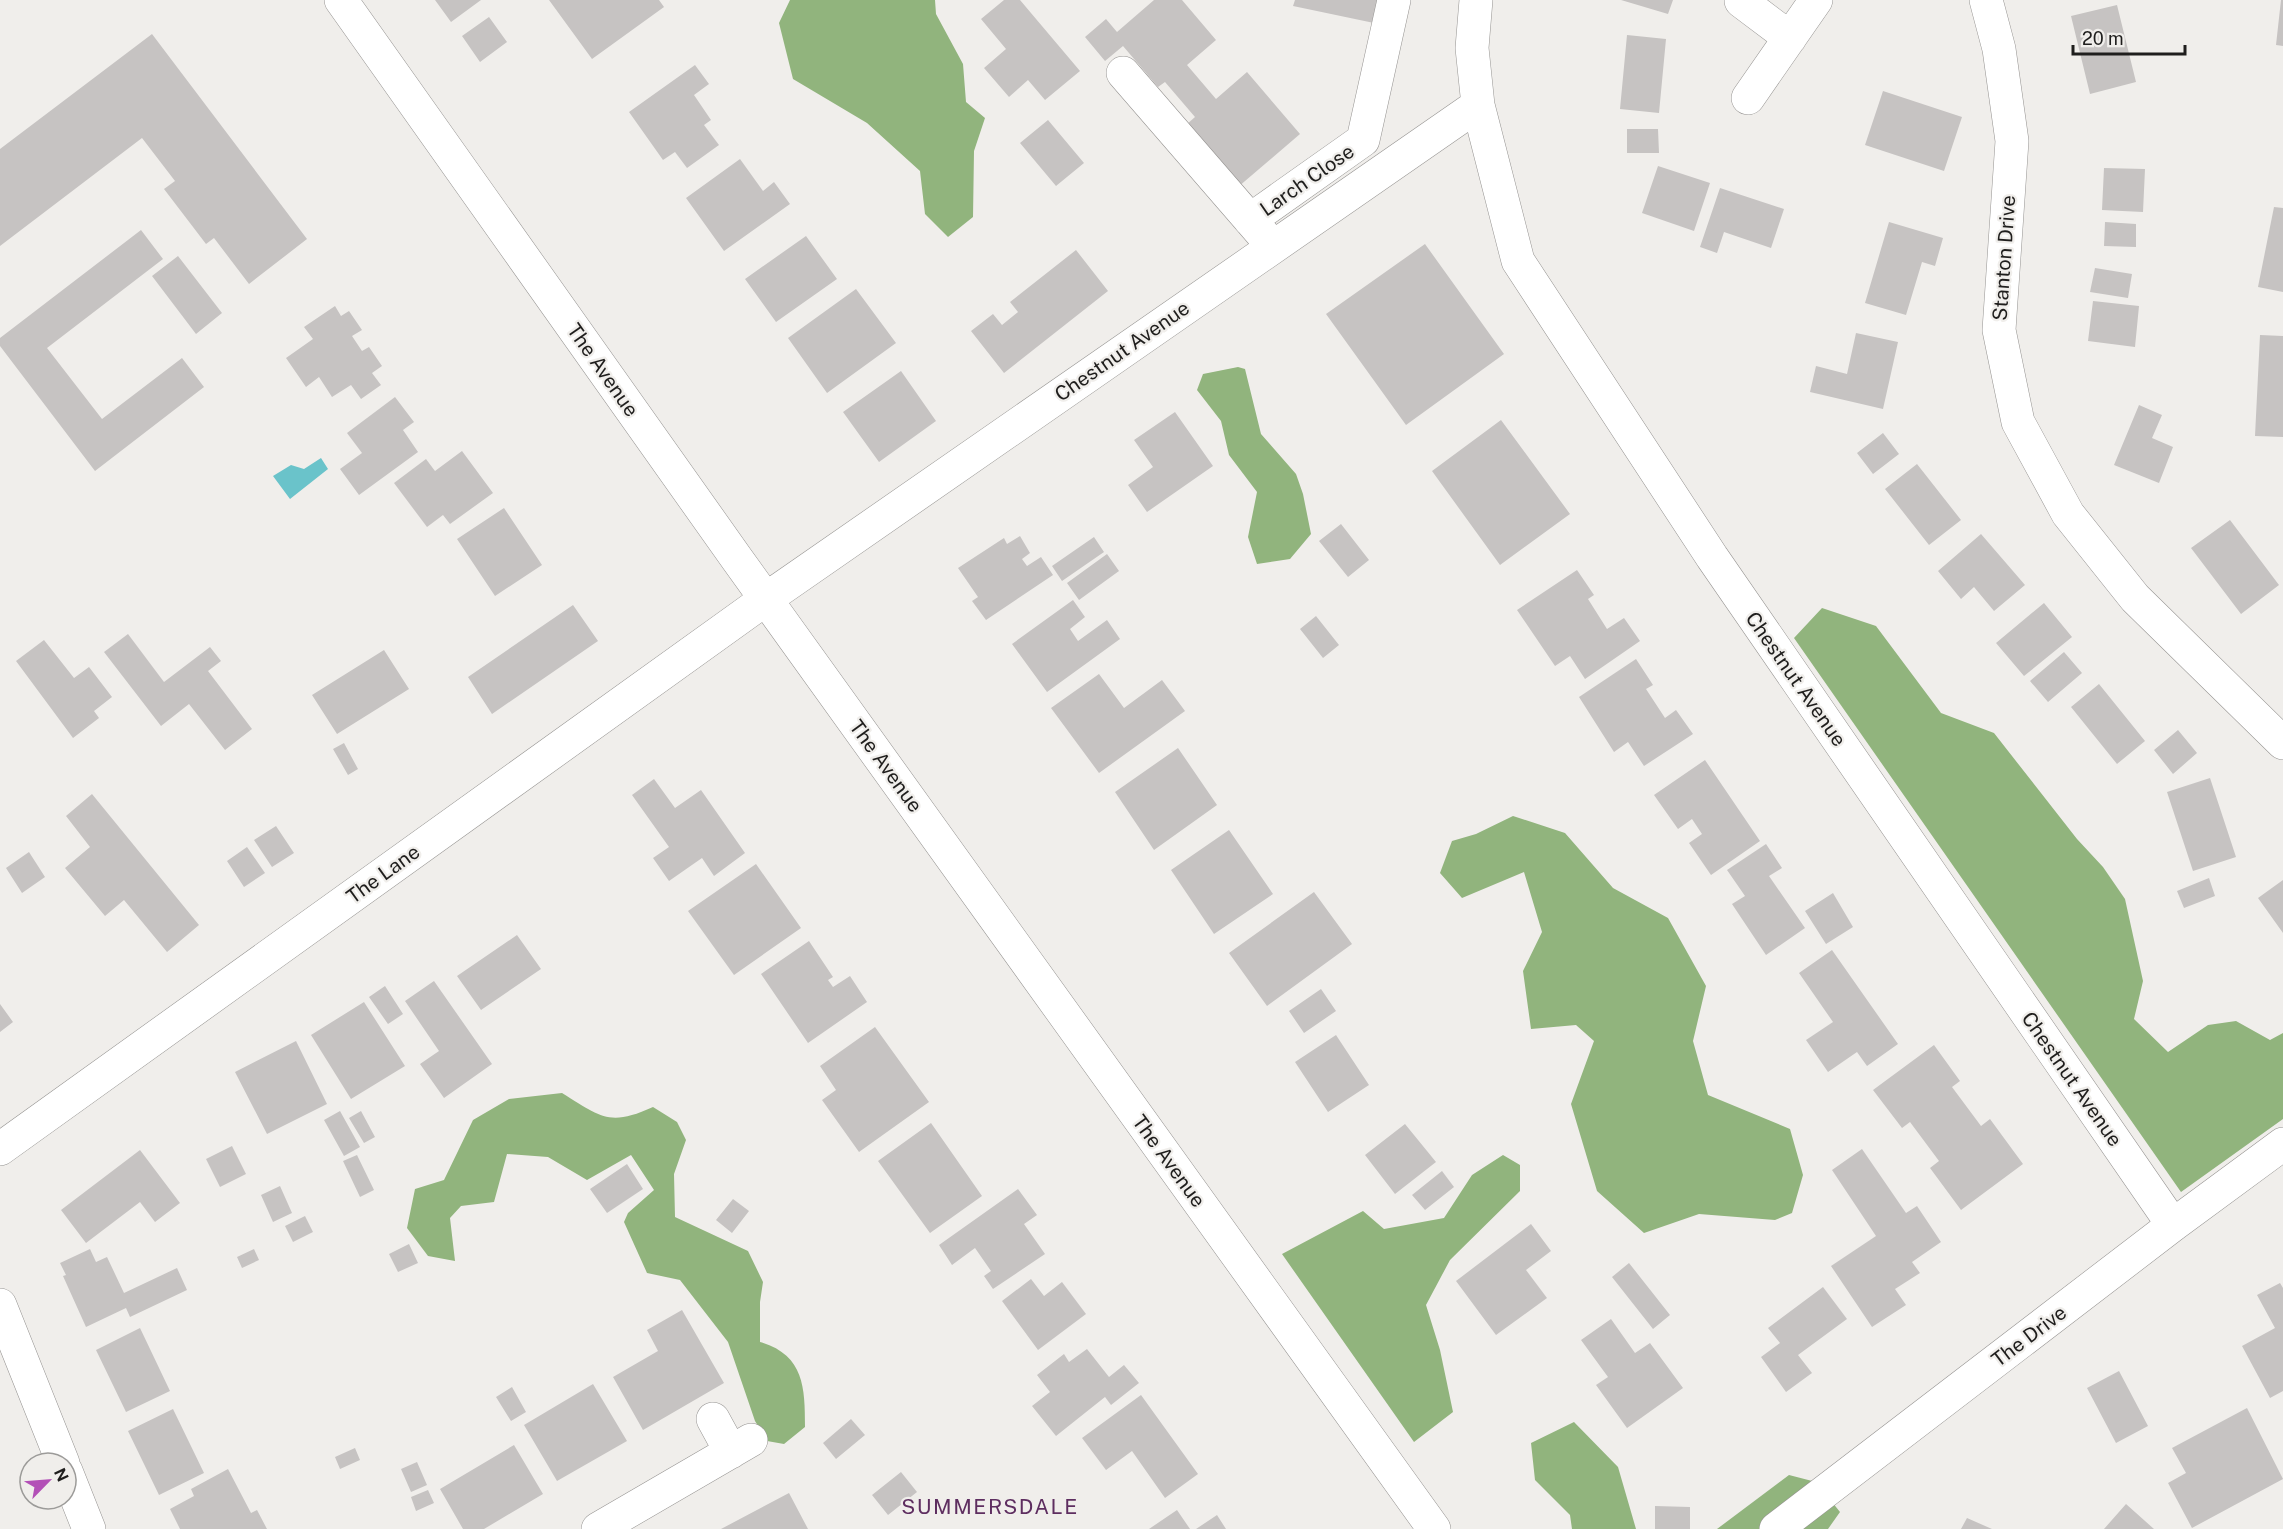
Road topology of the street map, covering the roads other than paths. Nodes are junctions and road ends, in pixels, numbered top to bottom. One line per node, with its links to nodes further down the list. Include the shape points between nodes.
1 (341, 0): 13 (street, The Avenue)
2 (1394, 0): 11 (street, Larch Close, via 1364,140)
3 (1476, 0): 10 (street, Chestnut Avenue, via 1472,48)
4 (1816, 0): 7 (street)
5 (1986, 0): 14 (street, Stanton Drive, via 1999,49 2012,141 1999,330 2018,422 2068,514 2135,598)
6 (1741, 1): 7 (street)
7 (1790, 38): 9 (street)
8 (1123, 73): 11 (street, Larch Close)
9 (1748, 98)
10 (1478, 105): 12 (street, Chestnut Avenue); 17 (street, Chestnut Avenue, via 1518,261 1712,557)
11 (1250, 220): 12 (street, Larch Close)
12 (1273, 246): 13 (street, Chestnut Avenue)
13 (766, 599): 16 (street, The Lane); 24 (street, The Avenue)
14 (2282, 739)
15 (2283, 1144): 17 (street, The Drive)
16 (0, 1149)
17 (2173, 1225): 25 (street, The Drive)
18 (0, 1305): 20 (street)
19 (713, 1419): 23 (street, via 741,1446)
20 (58, 1451)
21 (78, 1501): 22 (street)
22 (89, 1529)
23 (598, 1529)
24 (1434, 1529)
25 (1776, 1529)

